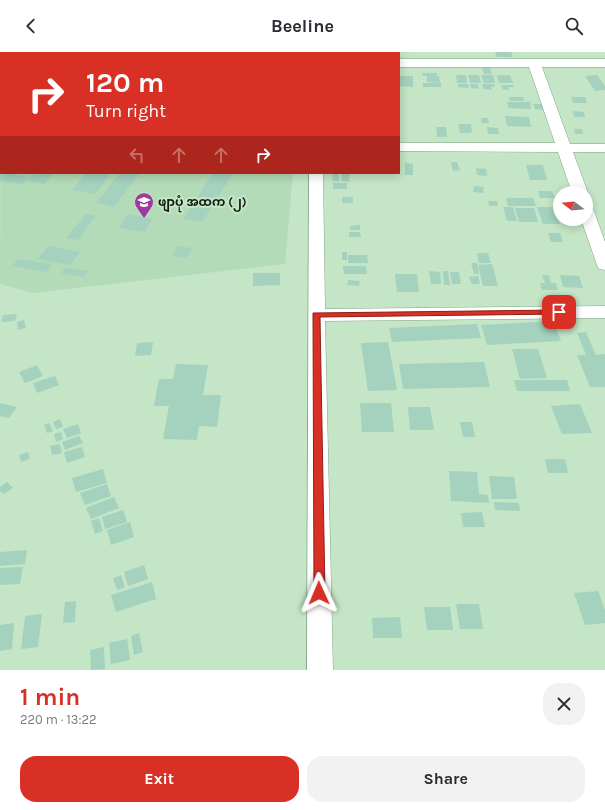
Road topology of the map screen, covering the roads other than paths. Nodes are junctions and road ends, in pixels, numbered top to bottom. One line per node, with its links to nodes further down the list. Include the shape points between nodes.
1 (400, 63): 2 (street)
2 (534, 63): 3 (street); 5 (street)
3 (605, 63)
4 (400, 147): 5 (street)
5 (564, 148): 6 (street); 8 (street)
6 (605, 148)
7 (316, 174): 12 (street)
8 (578, 186)
9 (591, 226): 10 (street)
10 (605, 265)
11 (605, 312): 12 (street)
12 (316, 315): 13 (street)
13 (320, 670)

